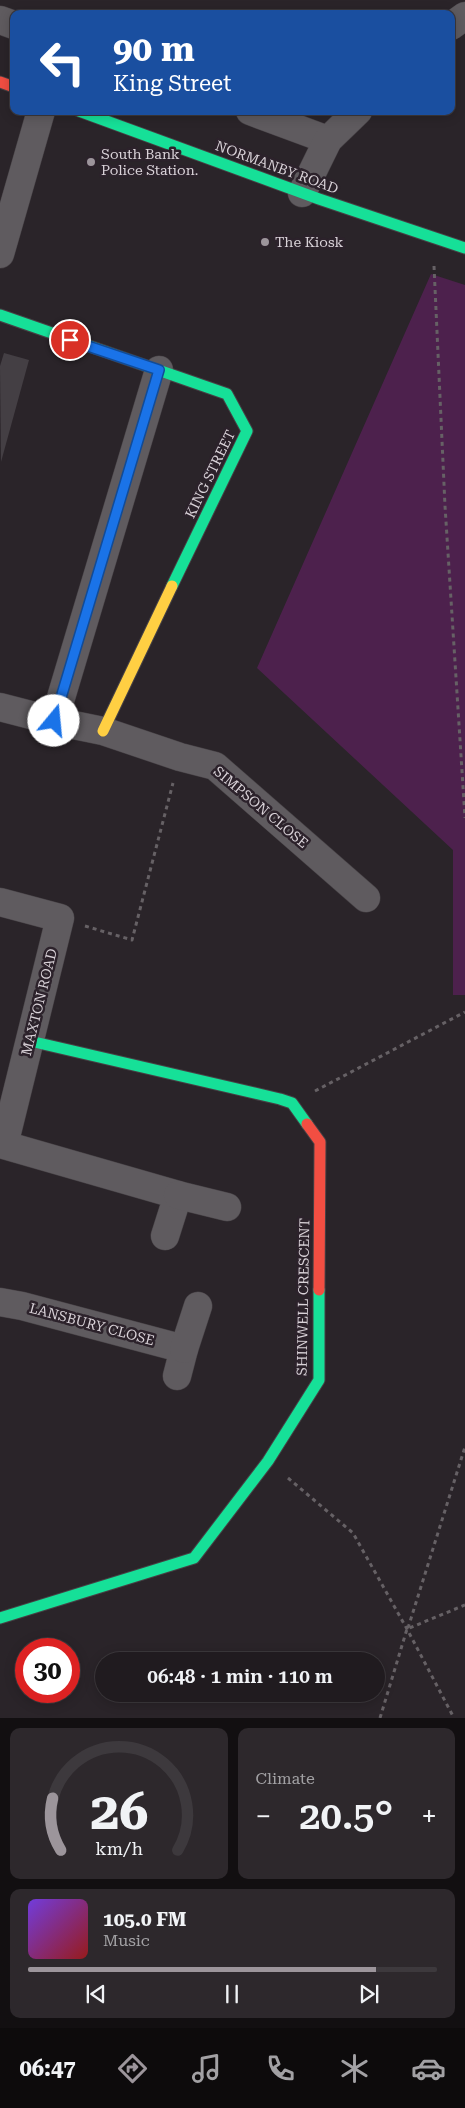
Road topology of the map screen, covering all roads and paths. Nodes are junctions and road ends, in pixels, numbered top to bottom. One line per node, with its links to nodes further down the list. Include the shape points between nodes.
1 (40, 115): 9 (street)
2 (90, 115): 6 (street, NORMANBY ROAD)
3 (261, 115): 5 (street)
4 (354, 115): 5 (street)
5 (328, 140): 6 (street)
6 (302, 193): 7 (street, NORMANBY ROAD)
7 (433, 238): 8 (street, NORMANBY ROAD); 16 (path, via 445,506)
8 (465, 248)
9 (0, 254)
10 (0, 315): 11 (street, KING STREET)
11 (159, 370): 13 (street); 14 (street, KING STREET, via 227,394 247,431)
12 (0, 707): 13 (street, SIMPSON CLOSE)
13 (54, 721): 14 (street, SIMPSON CLOSE)
14 (103, 731): 15 (street, SIMPSON CLOSE)
15 (180, 757): 17 (street, SIMPSON CLOSE, via 215,766); 19 (path, via 132,940)
16 (465, 818)
17 (366, 898)
18 (0, 902): 19 (street)
19 (60, 918): 21 (street, MAXTON ROAD)
20 (465, 1012): 22 (path)
21 (30, 1041): 22 (street); 23 (street, MAXTON ROAD)
22 (292, 1103): 32 (street, SHINWELL CRESCENT, via 320,1142 319,1380)
23 (2, 1150): 24 (street, MAXTON ROAD)
24 (178, 1196): 25 (street, MAXTON ROAD); 26 (street)
25 (227, 1207)
26 (165, 1236)
27 (0, 1302): 29 (street, LANSBURY CLOSE)
28 (198, 1306): 29 (street)
29 (184, 1349): 30 (street)
30 (177, 1376)
31 (465, 1447): 35 (path)
32 (268, 1461): 34 (street, SHINWELL CRESCENT, via 194,1558); 35 (path, via 353,1533)
33 (465, 1605): 35 (path)
34 (0, 1618)
35 (407, 1629): 36 (path); 37 (path)
36 (380, 1718)
37 (454, 1718)

